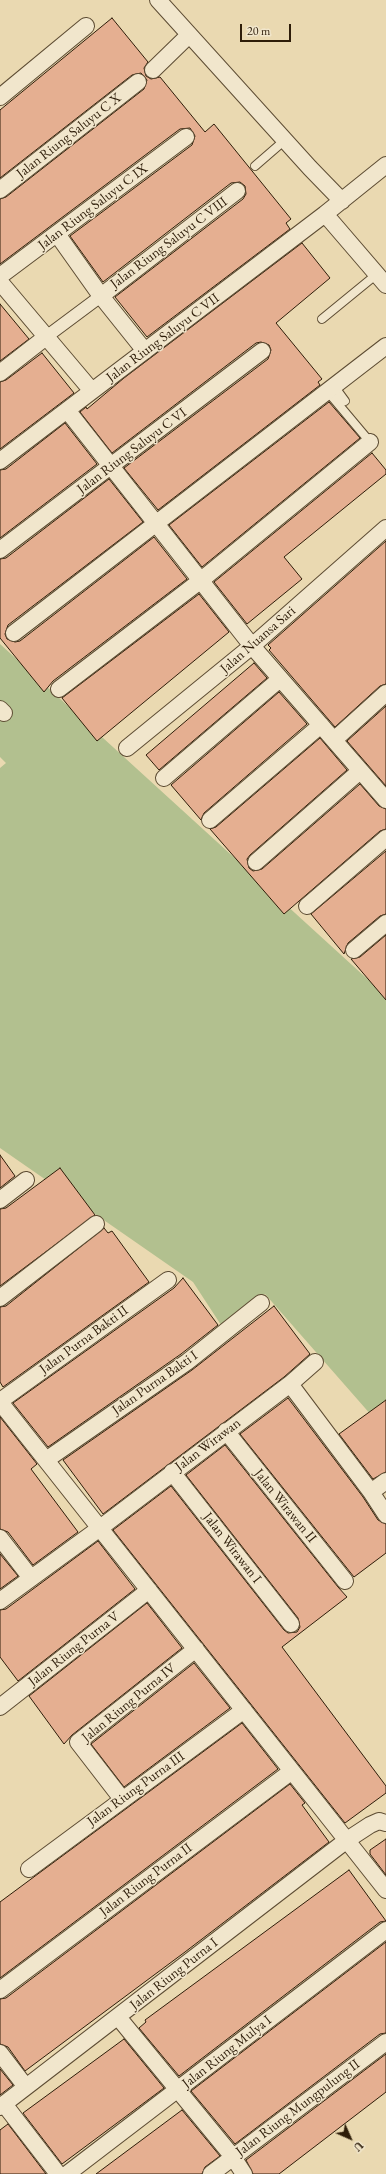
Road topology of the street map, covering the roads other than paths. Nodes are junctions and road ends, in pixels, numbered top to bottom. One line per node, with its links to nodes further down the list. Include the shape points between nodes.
1 (158, 0): 3 (street)
2 (86, 26): 6 (street)
3 (189, 35): 4 (street); 8 (street)
4 (152, 70)
5 (138, 82): 11 (street, Jalan Riung Saluyu C X)
6 (0, 97)
7 (186, 137): 15 (street, Jalan Riung Saluyu C IX)
8 (285, 140): 9 (lane); 13 (street)
9 (255, 166)
10 (386, 166): 13 (street, Jalan Riung Saluyu C VII)
11 (0, 190)
12 (237, 191): 18 (street, Jalan Riung Saluyu C VIII)
13 (342, 201): 14 (street, Jalan Riung Saluyu C VII)
14 (325, 214): 16 (street); 22 (street, Jalan Riung Saluyu C VII)
15 (57, 234): 17 (street, Jalan Riung Saluyu C IX); 18 (street)
16 (382, 280): 19 (lane)
17 (1, 282): 20 (street)
18 (101, 296): 20 (street); 22 (street)
19 (322, 319)
20 (46, 337): 24 (street); 26 (street)
21 (386, 346): 25 (street)
22 (144, 351): 26 (street, Jalan Riung Saluyu C VII)
23 (262, 351): 31 (street, Jalan Riung Saluyu C VI)
24 (0, 373)
25 (331, 389): 27 (lane); 29 (lane); 32 (street)
26 (92, 392): 28 (street, Jalan Riung Saluyu C VII)
27 (345, 401)
28 (67, 410): 30 (street, Jalan Riung Saluyu C VII); 31 (street)
29 (370, 442): 35 (street)
30 (0, 461)
31 (111, 467): 32 (street); 34 (street, Jalan Riung Saluyu C VI)
32 (155, 523): 35 (street); 36 (street)
33 (386, 528): 37 (street, Jalan Nuansa Sari)
34 (0, 550)
35 (200, 581): 37 (street); 39 (street)
36 (14, 633)
37 (252, 646): 38 (street); 43 (street, Jalan Nuansa Sari)
38 (280, 679): 41 (street); 45 (street)
39 (59, 689)
40 (386, 693): 42 (street)
41 (321, 725): 42 (street); 47 (street)
42 (334, 740): 44 (street)
43 (127, 748)
44 (360, 771): 46 (street); 49 (street)
45 (164, 778)
46 (386, 800)
47 (210, 820)
48 (386, 838): 50 (street)
49 (256, 862)
50 (308, 906)
51 (386, 923): 52 (street)
52 (354, 950)
53 (26, 1180): 54 (street)
54 (0, 1200)
55 (96, 1224): 57 (street)
56 (168, 1280): 61 (street, Jalan Purna Bakti II)
57 (0, 1298)
58 (261, 1302): 63 (street, Jalan Purna Bakti I, via 187,1362)
59 (315, 1362): 60 (street, Jalan Wirawan)
60 (290, 1384): 62 (street, Jalan Wirawan); 66 (street)
61 (0, 1402): 63 (street)
62 (226, 1431): 64 (street, Jalan Wirawan); 71 (street, Jalan Wirawan II)
63 (46, 1460): 68 (street)
64 (172, 1472): 68 (street, Jalan Wirawan); 74 (street, Jalan Wirawan I)
65 (386, 1481): 66 (street)
66 (371, 1492): 67 (street)
67 (386, 1515)
68 (100, 1528): 70 (street, Jalan Wirawan); 72 (street)
69 (0, 1538): 70 (street)
70 (30, 1578): 73 (street, Jalan Wirawan)
71 (345, 1581)
72 (149, 1590): 75 (street); 76 (street, Jalan Riung Purna V)
73 (0, 1601)
74 (291, 1624)
75 (196, 1649): 77 (street); 79 (street, Jalan Riung Purna IV, via 78,1742)
76 (0, 1707)
77 (244, 1710): 78 (street); 79 (street, Jalan Riung Purna III)
78 (292, 1771): 81 (street); 85 (street, Jalan Riung Purna II)
79 (122, 1799): 82 (street, Jalan Riung Purna III)
80 (386, 1823): 81 (street, Jalan Riung Purna I, via 379,1821 370,1824)
81 (347, 1840): 83 (street); 86 (street, Jalan Riung Purna I)
82 (29, 1869)
83 (386, 1890)
84 (386, 1930): 90 (street, Jalan Riung Mulya I)
85 (0, 1990)
86 (118, 2017): 89 (street, Jalan Riung Purna I); 90 (street)
87 (386, 2042): 92 (street, Jalan Riung Mungpulung II)
88 (0, 2052): 89 (street)
89 (26, 2087): 91 (street, Jalan Riung Purna I)
90 (178, 2090): 92 (street); 94 (street, Jalan Riung Mulya I)
91 (2, 2105): 93 (street)
92 (233, 2157): 95 (street, Jalan Riung Mungpulung II); 96 (street)
93 (58, 2174)
94 (67, 2174)
95 (211, 2174)
96 (244, 2174)

